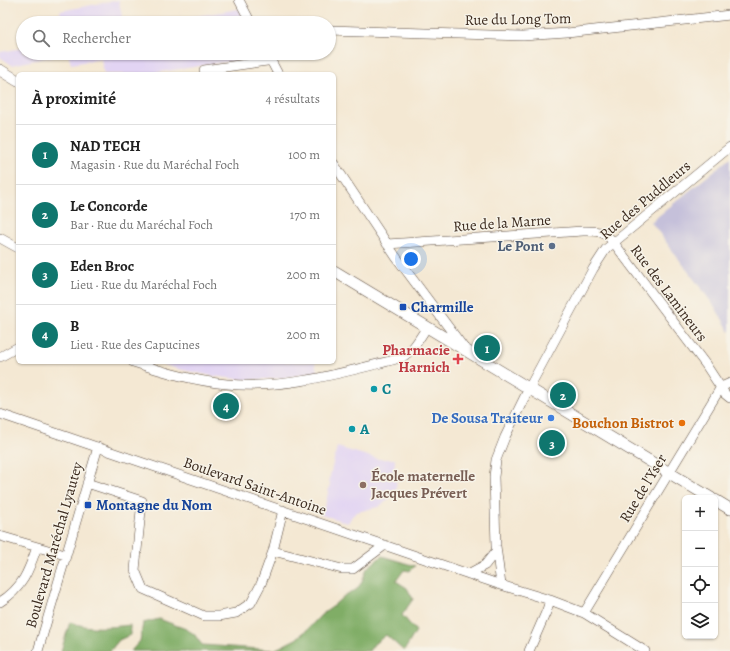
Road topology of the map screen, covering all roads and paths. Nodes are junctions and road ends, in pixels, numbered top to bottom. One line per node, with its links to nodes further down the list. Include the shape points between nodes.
1 (239, 0): 3 (street)
2 (730, 15): 4 (street, Rue du Long Tom, via 523,36)
3 (247, 16)
4 (336, 30)
5 (267, 60): 8 (street)
6 (271, 60): 9 (street)
7 (0, 70): 10 (main road)
8 (204, 70)
9 (277, 72)
10 (16, 80)
11 (730, 147): 14 (street, Rue des Puddleurs)
12 (336, 167): 15 (street)
13 (0, 238): 16 (street)
14 (614, 243): 15 (street, Rue de la Marne, via 606,234 595,231); 24 (street, Rue des Puddleurs, via 606,249 593,269); 25 (street, Rue des Lamineurs)
15 (387, 244): 20 (street)
16 (16, 247)
17 (336, 272): 18 (main road)
18 (427, 327): 20 (main road); 22 (street, via 414,348 400,358 286,384 249,386 199,381)
19 (16, 348): 21 (street)
20 (466, 351): 24 (main road)
21 (0, 357)
22 (139, 364)
23 (730, 383): 25 (street, Rue de l'Yser)
24 (529, 388): 29 (main road); 39 (street, Rue des Puddleurs, via 496,460)
25 (721, 388): 26 (street, Rue des Lamineurs); 29 (street, Rue de l'Yser)
26 (730, 398)
27 (0, 414): 28 (street, Boulevard Saint-Antoine)
28 (98, 447): 30 (street, Boulevard Maréchal Lyautey); 34 (street, Boulevard Saint-Antoine)
29 (668, 473): 31 (main road); 45 (street, Rue de l'Yser)
30 (87, 483): 38 (street, via 142,501 135,570 143,589 204,616 236,613 251,603); 40 (street, Boulevard Maréchal Lyautey)
31 (706, 495)
32 (718, 502): 33 (main road)
33 (730, 509)
34 (283, 510): 36 (street, Boulevard Saint-Antoine); 38 (street)
35 (0, 536): 37 (street)
36 (384, 545): 38 (street, via 353,569 342,569); 41 (street, Boulevard Saint-Antoine)
37 (36, 547): 40 (street); 44 (street, via 21,584)
38 (273, 551)
39 (496, 551): 41 (street, via 485,565); 42 (street, Rue des Puddleurs)
40 (66, 555): 46 (street, Boulevard Maréchal Lyautey)
41 (468, 574): 42 (street, Boulevard Saint-Antoine)
42 (501, 585): 43 (street, Boulevard Saint-Antoine)
43 (550, 600): 45 (street, Boulevard Saint-Antoine); 47 (street)
44 (0, 602)
45 (584, 613): 48 (street, Boulevard Saint-Antoine)
46 (38, 651)
47 (529, 651)
48 (645, 651)

